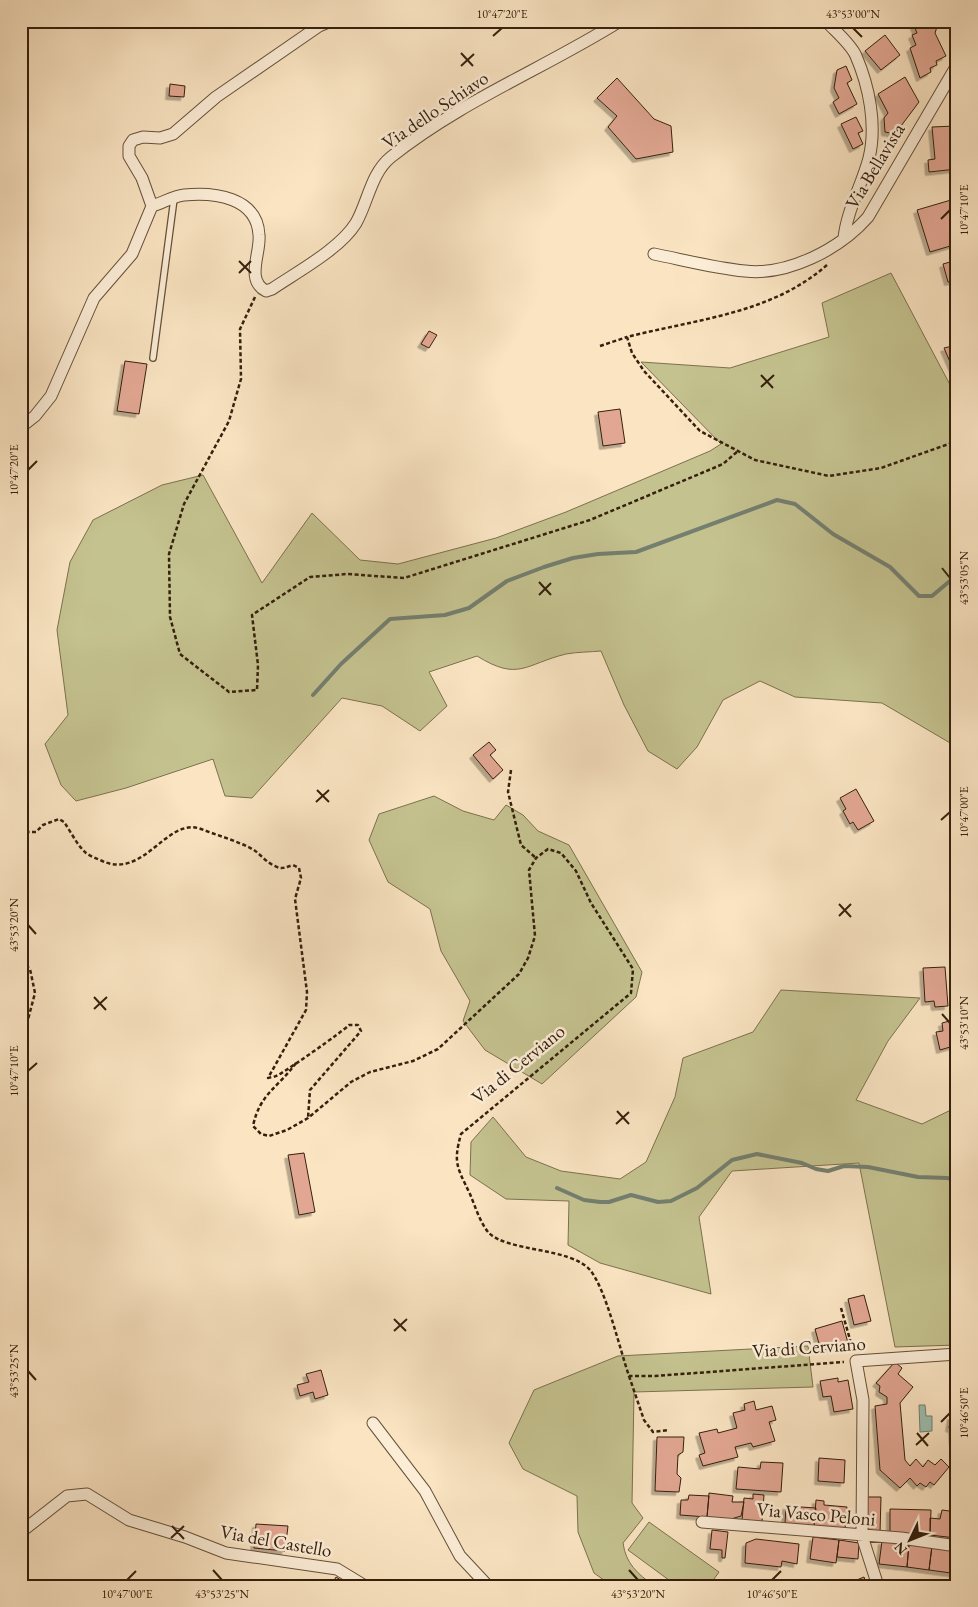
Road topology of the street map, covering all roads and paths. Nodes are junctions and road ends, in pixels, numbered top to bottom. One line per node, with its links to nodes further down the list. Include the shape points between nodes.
1 (331, 21): 6 (street, via 216,97 173,134 132,140 129,156 142,178)
2 (620, 21): 10 (street, Via dello Schiavo, via 461,108 390,158 375,178 356,223 348,233 272,289 266,291)
3 (826, 21): 7 (street, via 856,54 873,128 869,158 845,226)
4 (957, 65): 7 (street, Via Bellavista, via 868,217)
5 (174, 199): 6 (street); 10 (street, via 182,195 220,195 246,207 257,222 260,235 255,280); 13 (lane)
6 (152, 206): 14 (street, via 132,254 94,298 51,396)
7 (844, 238): 8 (street, Via Bellavista, via 796,264 771,270 746,272)
8 (654, 254)
9 (834, 259): 11 (path, via 812,278 776,299 733,314)
10 (259, 287): 16 (path, via 240,329 241,379 229,421 184,504 169,554 170,617 180,654 229,692 257,690 258,665 252,615 310,577 347,574 404,578 590,520 723,464)
11 (627, 337): 12 (path); 16 (path, via 644,372 700,431)
12 (600, 346)
13 (153, 358)
14 (21, 427)
15 (957, 441): 16 (path, via 881,468 829,476 754,460)
16 (738, 451)
17 (511, 770): 19 (path, via 508,792 521,845)
18 (21, 826): 22 (path, via 29,832 36,832 43,825 59,819 87,853 116,866 130,864 176,832 200,828 240,843 273,866 282,869 293,865 299,868 301,878 294,899 307,992 306,1010 268,1078)
19 (536, 858): 23 (path, via 530,870 535,936 519,974 438,1049 351,1082); 27 (path, Via di Cerviano, via 548,849 560,853 576,871 591,903 633,969 631,994 461,1134 455,1155 459,1173 487,1231 498,1240 567,1257 589,1268 600,1286)
20 (21, 962): 21 (path, via 30,969 34,992)
21 (21, 1046)
22 (296, 1063): 23 (path, via 257,1108 253,1126 261,1134 269,1136); 23 (path, via 349,1025 358,1025 361,1031 357,1037 310,1090)
23 (308, 1118)
24 (841, 1308): 26 (path)
25 (957, 1354): 26 (street, Via di Cerviano)
26 (856, 1361): 27 (path, Via di Cerviano); 32 (street, via 863,1400)
27 (629, 1376): 29 (path, via 644,1420 654,1432)
28 (373, 1423): 35 (street, via 424,1491 460,1556)
29 (669, 1430)
30 (702, 1522): 32 (street, Via Vasco Peloni)
31 (21, 1532): 34 (street, Via del Castello, via 67,1496 87,1494 129,1520 226,1553 337,1569)
32 (862, 1536): 33 (street, Via Vasco Peloni); 36 (street)
33 (957, 1546)
34 (365, 1586)
35 (488, 1586)
36 (878, 1586)

